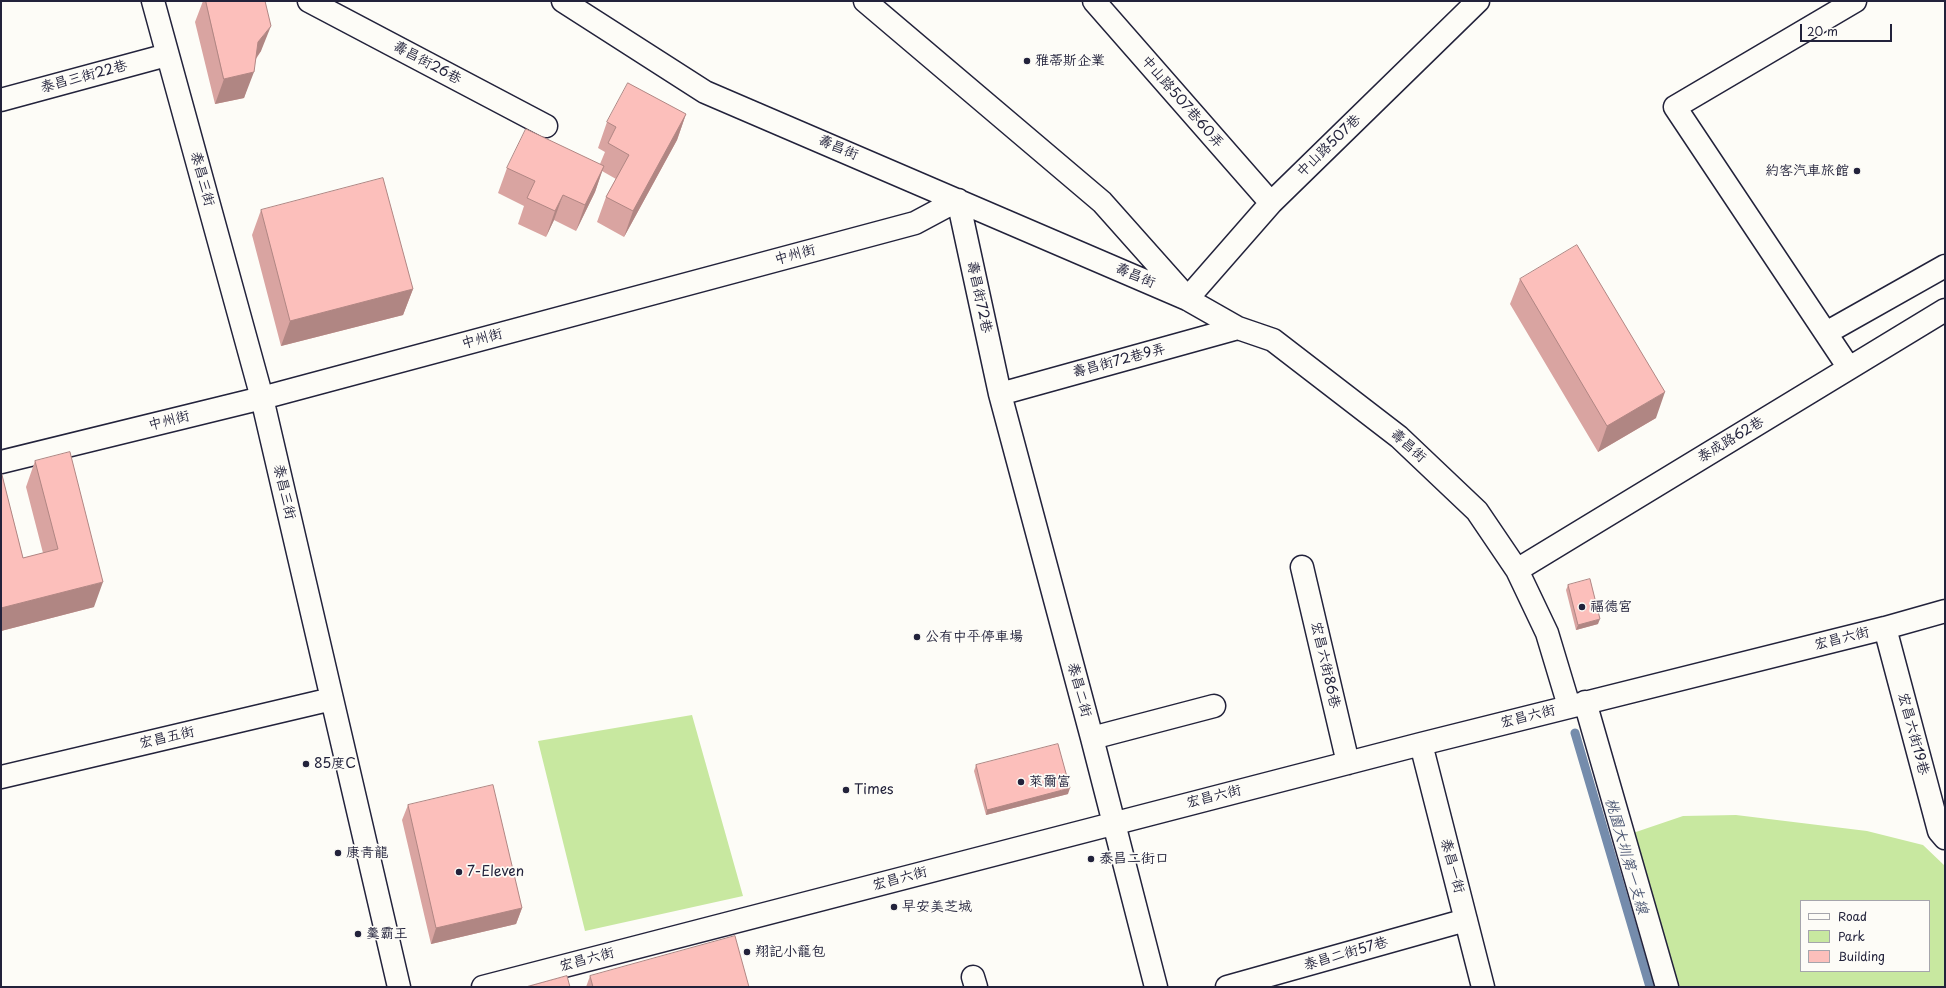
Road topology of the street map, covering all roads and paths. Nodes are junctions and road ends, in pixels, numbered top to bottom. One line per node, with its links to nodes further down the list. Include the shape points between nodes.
1 (153, 1): 8 (street, 泰昌三街)
2 (309, 1): 10 (street, 壽昌街26巷)
3 (563, 1): 11 (street, 壽昌街, via 705,92)
4 (865, 1): 14 (street, via 1102,202)
5 (1094, 1): 12 (street, 中山路507巷60弄)
6 (1478, 1): 12 (street, 中山路507巷)
7 (1855, 1): 17 (street, via 1675,107)
8 (167, 55): 9 (street, 泰昌三街22巷); 20 (street, 泰昌三街)
9 (1, 100)
10 (546, 126)
11 (958, 200): 14 (street, 壽昌街); 19 (street, 壽昌街72巷); 20 (street, 中州街, via 915,223)
12 (1271, 203): 14 (street, 中山路507巷)
13 (1945, 266): 17 (street)
14 (1188, 299): 16 (street, 壽昌街)
15 (1945, 310): 18 (street, 泰成路62巷)
16 (1238, 328): 19 (street, 壽昌街72巷9弄); 23 (street, 壽昌街, via 1273,340 1399,437 1477,511)
17 (1826, 333): 18 (street)
18 (1849, 368): 23 (street, 泰成路62巷)
19 (1000, 394): 29 (street, 泰昌二街)
20 (262, 398): 21 (street, 中州街); 26 (street, 泰昌三街)
21 (1, 462)
22 (1302, 567): 31 (street, 宏昌六街86巷)
23 (1517, 570): 28 (street, 壽昌街, via 1547,633)
24 (1945, 611): 25 (street, 宏昌六街)
25 (1885, 628): 28 (street, 宏昌六街); 34 (street, 宏昌六街19巷, via 1939,831)
26 (332, 699): 32 (street, 宏昌五街); 36 (street, 泰昌三街)
27 (1214, 706): 29 (street)
28 (1568, 707): 30 (street, 宏昌六街); 41 (street, 壽昌街)
29 (1092, 738): 33 (street, 泰昌二街)
30 (1421, 744): 31 (street, 宏昌六街); 35 (street, 泰昌一街)
31 (1348, 763): 33 (street, 宏昌六街)
32 (1, 777)
33 (1114, 823): 37 (street, 宏昌六街); 38 (street, 泰昌二街)
34 (1945, 838)
35 (1466, 920): 39 (street, 泰昌二街57巷); 40 (street, 泰昌一街)
36 (399, 987)
37 (483, 987)
38 (1156, 987)
39 (1227, 987)
40 (1484, 987)
41 (1667, 987)

